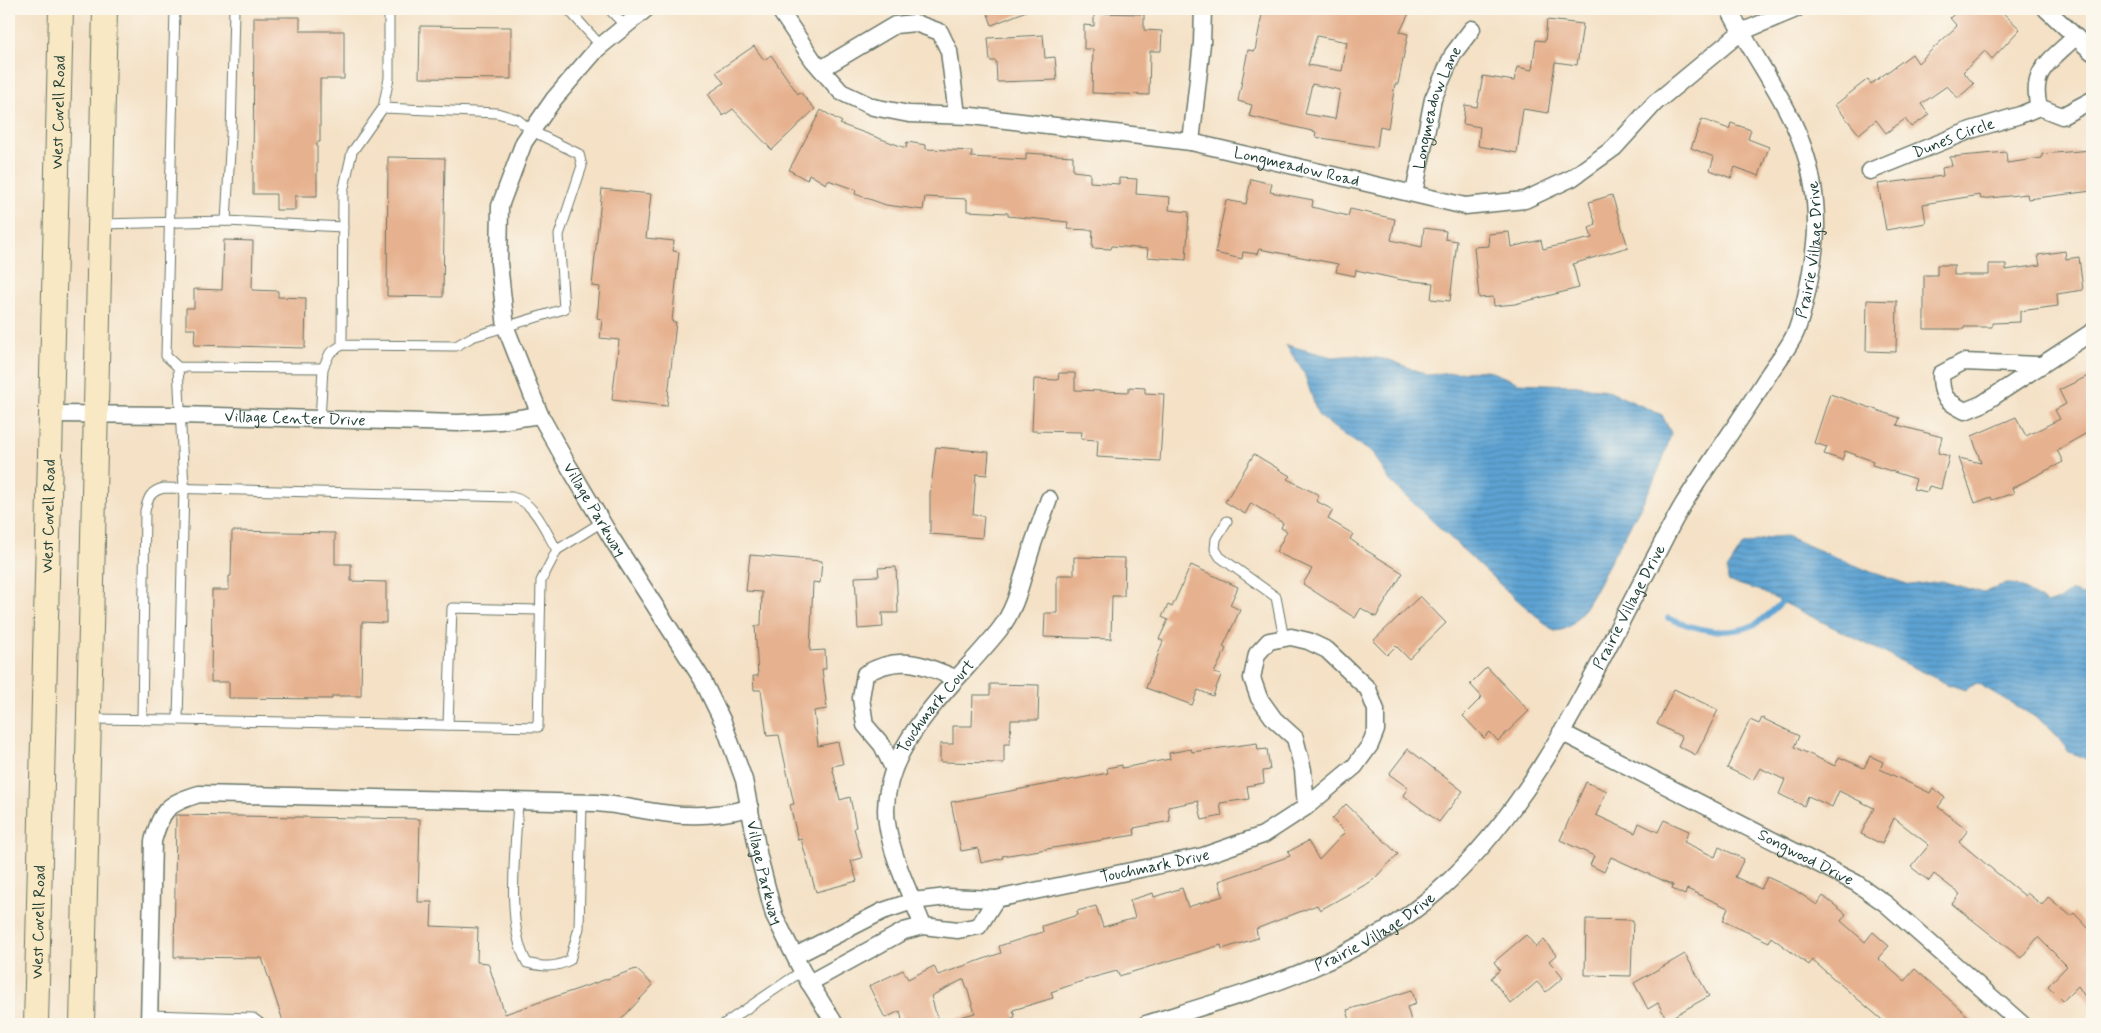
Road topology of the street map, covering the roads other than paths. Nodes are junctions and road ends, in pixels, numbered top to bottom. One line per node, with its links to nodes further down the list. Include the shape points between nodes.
1 (61, 9): 39 (street, West Covell Road)
2 (105, 9): 30 (street)
3 (174, 9): 31 (lane)
4 (234, 9): 29 (lane, via 232,134)
5 (389, 9): 23 (lane, via 390,78)
6 (568, 9): 18 (lane)
7 (609, 9): 14 (lane)
8 (646, 9): 14 (street, Village Parkway)
9 (779, 9): 20 (street, Longmeadow Road)
10 (1203, 9): 26 (street)
11 (1729, 9): 16 (street, Prairie Village Drive)
12 (1796, 9): 16 (street, Longmeadow Road)
13 (2046, 9): 17 (street)
14 (625, 26): 18 (street, Village Parkway)
15 (1472, 29): 28 (street, Longmeadow Lane, via 1454,54 1433,99)
16 (1741, 32): 28 (street, Longmeadow Road, via 1655,103 1614,148 1572,178 1525,200 1465,206); 56 (street, Prairie Village Drive, via 1780,92 1805,148 1814,185 1816,232 1797,331 1683,505)
17 (2076, 37): 19 (street); 22 (street, via 2039,72 2035,92)
18 (601, 46): 25 (street, Village Parkway, via 554,99)
19 (2092, 52)
20 (821, 69): 24 (street, Longmeadow Road, via 841,92 872,107 909,114); 24 (street, via 895,25 914,23 940,32 949,51)
21 (2092, 100): 22 (street, via 2062,116)
22 (2039, 107): 27 (street, Dunes Circle, via 1971,130)
23 (383, 108): 25 (lane, via 497,114 517,119); 32 (lane, via 352,152 343,192)
24 (957, 116): 26 (street, Longmeadow Road)
25 (532, 131): 33 (street, Village Parkway, via 524,142 500,206 499,263); 33 (lane, via 579,154 582,166 559,235 564,309)
26 (1191, 142): 28 (street, Longmeadow Road)
27 (1870, 171)
28 (1414, 193)
29 (226, 221): 31 (lane); 32 (lane)
30 (100, 224): 31 (lane); 40 (street)
31 (169, 224): 37 (lane, via 166,356)
32 (343, 227): 35 (lane)
33 (506, 328): 35 (lane, via 472,337 456,346); 42 (street, Village Parkway)
34 (2092, 332): 36 (street)
35 (342, 345): 38 (lane, via 330,354)
36 (2039, 365): 36 (street, via 1963,362 1942,374 1942,389 1947,401 1965,410 1982,404)
37 (178, 367): 38 (lane); 41 (lane)
38 (324, 368): 43 (lane)
39 (50, 414): 40 (street, Village Center Drive); 69 (street, West Covell Road)
40 (96, 414): 41 (street, Village Center Drive); 52 (street)
41 (180, 414): 43 (street, Village Center Drive); 44 (lane)
42 (540, 415): 43 (street, Village Center Drive, via 500,421 458,422); 47 (street, Village Parkway)
43 (320, 420)
44 (184, 489): 48 (lane, via 512,497 522,499 530,506); 53 (lane, via 154,490 145,511); 54 (lane)
45 (1049, 499): 51 (street, Touchmark Court, via 1017,601 1000,629)
46 (1227, 521): 50 (lane, via 1216,539 1215,549 1220,557 1276,597)
47 (602, 522): 48 (lane); 61 (street, Village Parkway, via 702,678 723,722 744,780)
48 (557, 550): 49 (lane, via 541,581)
49 (540, 610): 55 (lane, via 452,608); 55 (lane, via 538,727)
50 (1284, 639): 60 (street, via 1269,642 1256,654 1252,678 1259,698 1269,712 1295,738 1304,770); 60 (street, Touchmark Drive, via 1291,637 1327,650 1368,689 1376,710 1376,730 1355,766)
51 (955, 678): 57 (street, Touchmark Court, via 910,738); 57 (street, via 904,661 880,665 865,674 861,698 865,725 882,745)
52 (89, 719): 53 (lane); 70 (street)
53 (142, 720): 54 (lane)
54 (178, 720): 55 (lane)
55 (448, 725)
56 (1561, 732): 74 (street, Prairie Village Drive, via 1514,808 1480,850 1435,894 1382,932 1335,960 1256,990); 75 (street, Songwood Drive, via 1856,883 1886,904)
57 (893, 768): 63 (street, Touchmark Court, via 884,798 887,824 897,863)
58 (518, 801): 59 (street); 59 (lane, via 513,922 527,963 542,966 559,966 570,960 576,946); 68 (street, via 199,794 176,801 160,817 153,841)
59 (582, 803): 61 (street, via 687,815 722,815)
60 (1306, 807): 62 (street, Touchmark Drive, via 1263,835 1203,856)
61 (750, 808): 67 (street, Village Parkway, via 774,915)
62 (996, 899): 63 (street, Touchmark Drive); 65 (street, via 979,926 958,930)
63 (913, 901): 64 (street, Touchmark Drive); 65 (street, Touchmark Court)
64 (872, 917): 66 (street); 67 (street, Touchmark Drive)
65 (923, 926): 66 (street, via 904,931)
66 (884, 942): 67 (street)
67 (802, 970): 72 (lane); 73 (street, Village Parkway)
68 (149, 1020): 71 (lane, via 253,1018)
69 (36, 1024)
70 (82, 1024)
71 (261, 1024)
72 (724, 1024)
73 (835, 1024)
74 (1146, 1024)
75 (2022, 1024)

